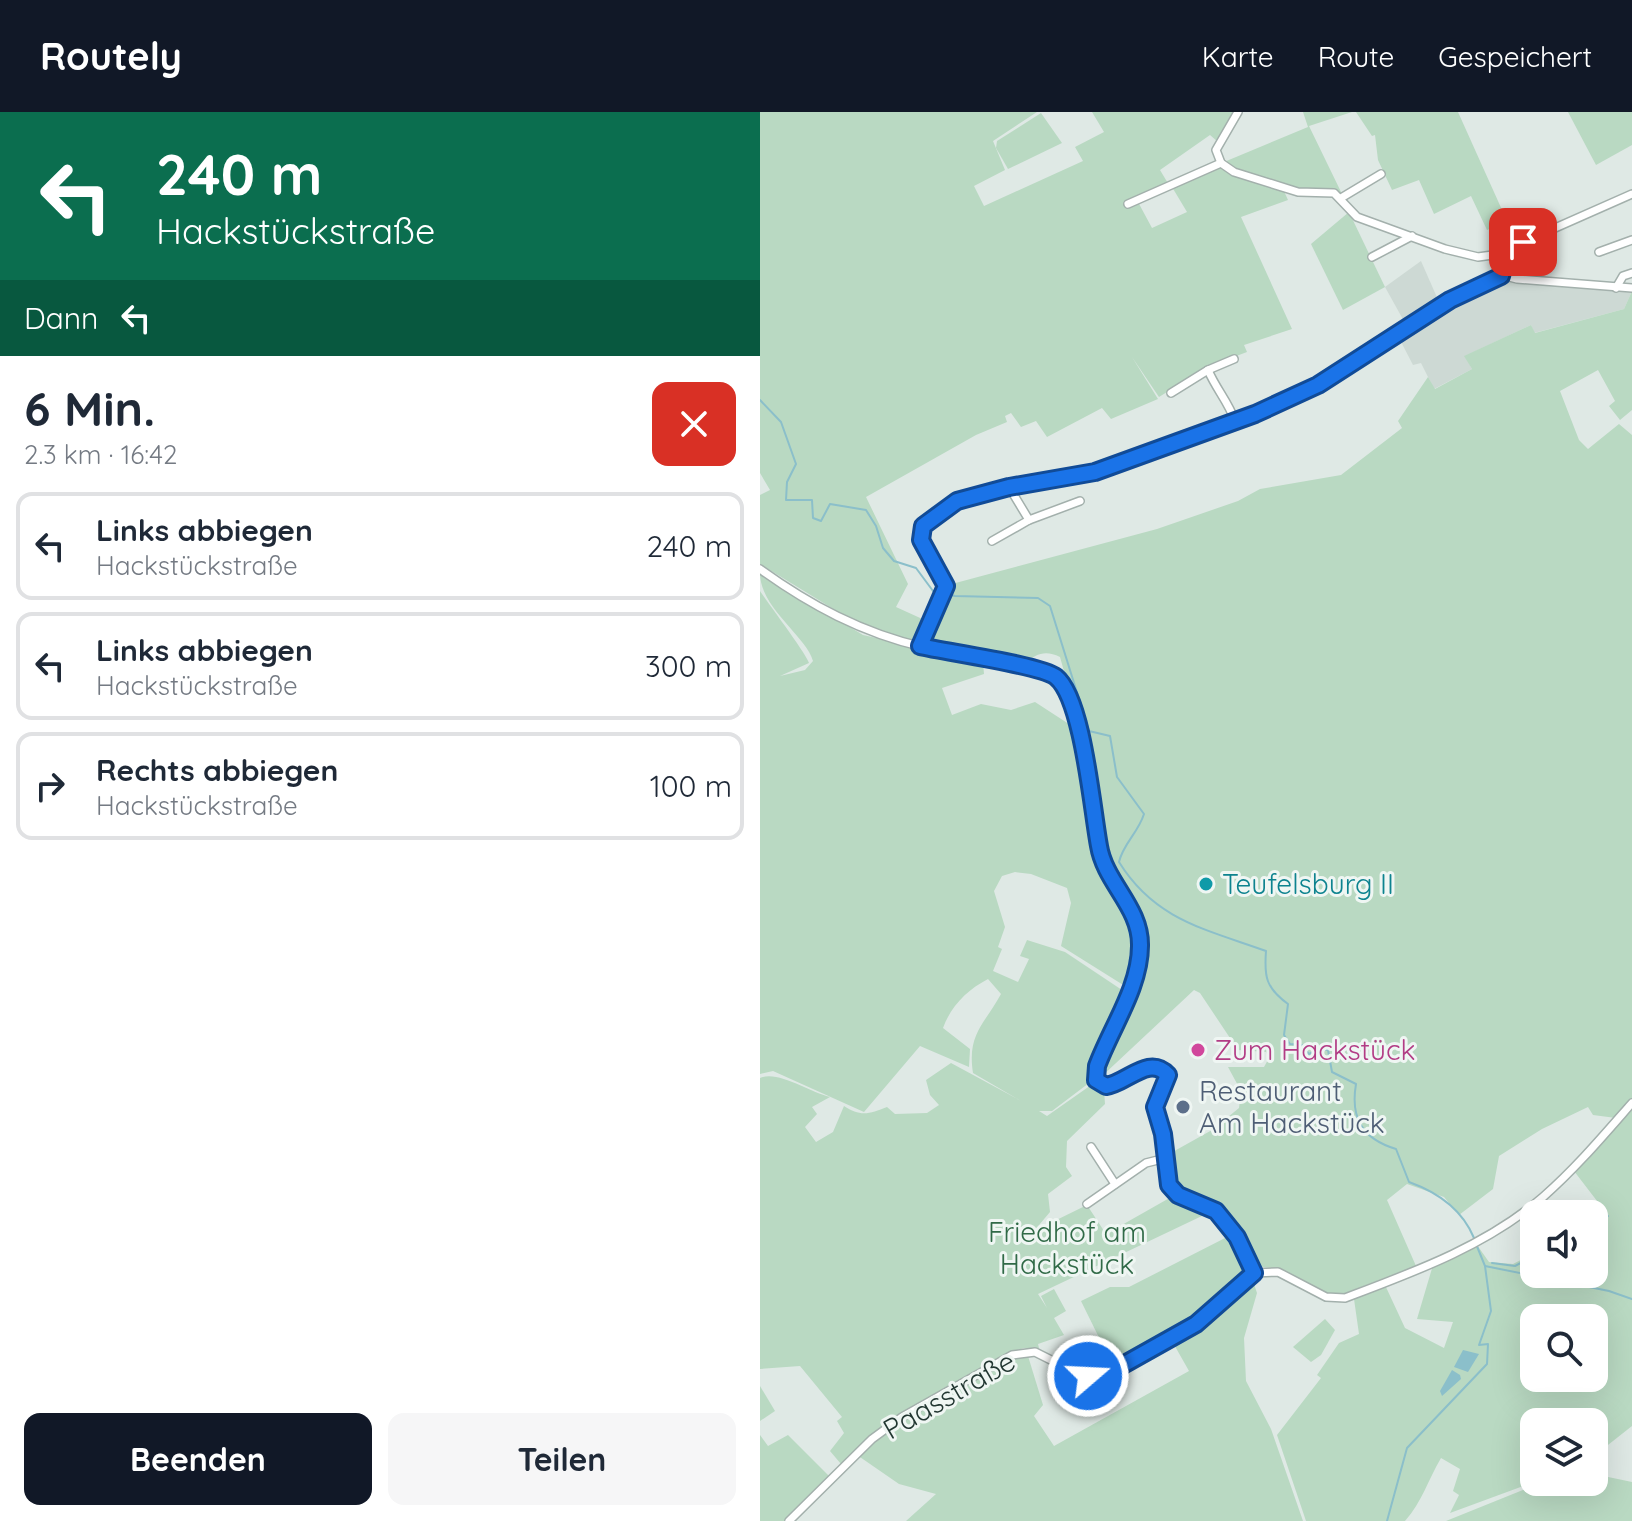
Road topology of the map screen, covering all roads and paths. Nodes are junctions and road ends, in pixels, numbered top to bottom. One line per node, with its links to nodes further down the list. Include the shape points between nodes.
1 (1238, 112): 2 (street, via 1216,148)
2 (1221, 163): 5 (street, via 1295,191 1331,192); 6 (street)
3 (1381, 174): 5 (street)
4 (1628, 196): 7 (street); 11 (street)
5 (1341, 198): 8 (street, via 1357,217)
6 (1128, 204)
7 (1632, 204)
8 (1412, 236): 11 (street, via 1478,257); 12 (street)
9 (1632, 240): 10 (street)
10 (1599, 252)
11 (1507, 253): 14 (street)
12 (1372, 257)
13 (1632, 273): 15 (street)
14 (1502, 275): 15 (street); 20 (street, via 1450,300 1318,385)
15 (1616, 288): 16 (street)
16 (1632, 288)
17 (1234, 359): 18 (street)
18 (1208, 370): 19 (street); 20 (street, via 1217,391 1228,399)
19 (1171, 393)
20 (1235, 421): 21 (street, via 1095,472)
21 (1009, 487): 23 (street); 26 (street, via 951,503 923,526 921,540 945,579)
22 (1080, 501): 23 (street)
23 (1029, 520): 24 (street)
24 (992, 541)
25 (760, 569): 26 (street, via 866,631)
26 (920, 646): 29 (street, via 1041,669 1067,692 1100,854 1136,919 1140,941 1134,977 1096,1080 1106,1086 1149,1067 1164,1070 1168,1081 1155,1107)
27 (1632, 1103): 32 (street, via 1594,1150 1542,1197 1476,1243 1345,1298 1326,1297 1278,1272)
28 (1091, 1147): 30 (street)
29 (1166, 1158): 30 (street, via 1146,1163); 32 (street, via 1173,1191 1216,1211 1237,1237)
30 (1115, 1184): 31 (street)
31 (1087, 1204)
32 (1254, 1273): 33 (street, Paasstraße, via 1196,1324 1101,1374 1079,1374 1027,1351 1001,1360 872,1439)
33 (789, 1521)

